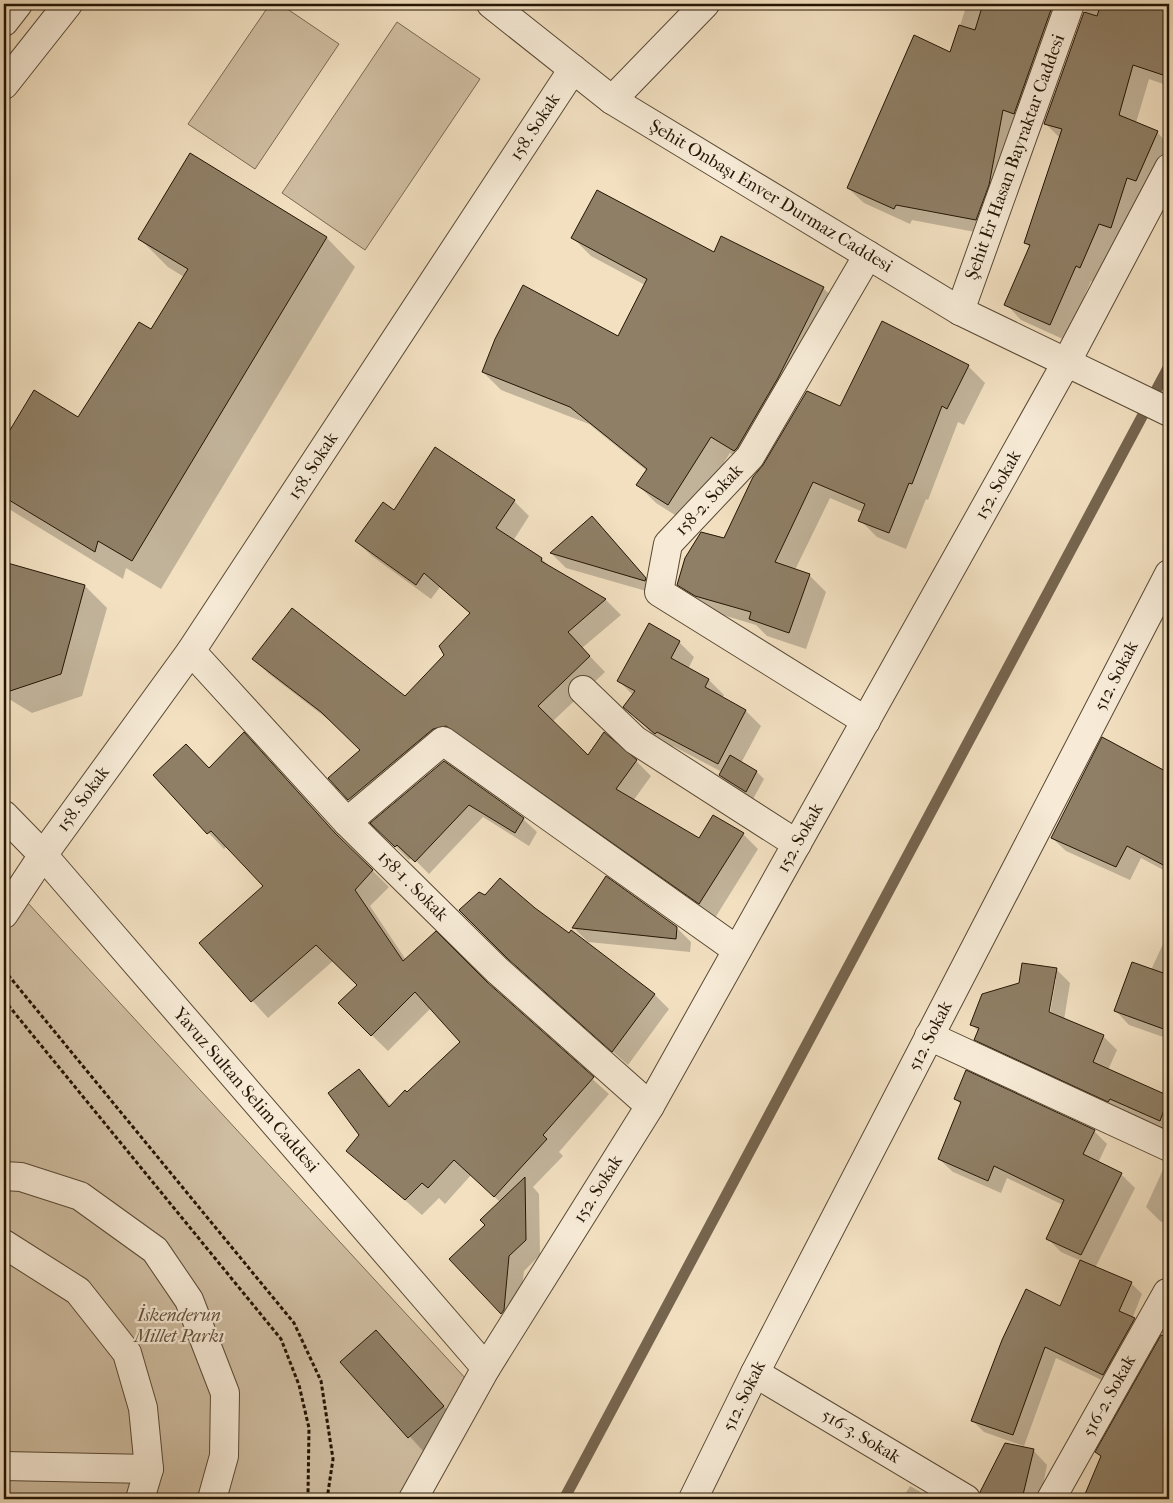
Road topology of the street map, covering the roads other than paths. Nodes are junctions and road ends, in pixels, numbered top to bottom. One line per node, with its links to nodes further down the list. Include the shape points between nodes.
1 (18, 4): 6 (street)
2 (68, 4): 8 (street)
3 (491, 4): 7 (street, Şehit Onbaşı Enver Durmaz Caddesi)
4 (706, 4): 9 (street)
5 (1070, 4): 12 (street, Şehit Er Hasan Bayraktar Caddesi)
6 (4, 22)
7 (573, 69): 9 (street, Şehit Onbaşı Enver Durmaz Caddesi); 16 (street, 158. Sokak)
8 (4, 85)
9 (612, 100): 11 (street, Şehit Onbaşı Enver Durmaz Caddesi)
10 (1169, 168): 13 (street, 152. Sokak)
11 (868, 255): 12 (street, Şehit Onbaşı Enver Durmaz Caddesi); 18 (street, 158-2. Sokak, via 750,457 668,544 659,592)
12 (960, 311): 13 (street, Şehit Onbaşı Enver Durmaz Caddesi)
13 (1066, 364): 14 (street, Şehit Onbaşı Enver Durmaz Caddesi); 18 (street, 152. Sokak)
14 (1169, 412)
15 (1169, 574): 25 (street, 512. Sokak)
16 (191, 651): 20 (street, 158-1 . Sokak); 22 (street, 158. Sokak)
17 (583, 690): 21 (street, via 635,740)
18 (866, 722): 21 (street, 152. Sokak)
19 (4, 815): 22 (street, Yavuz Sultan Selim Caddesi)
20 (347, 822): 24 (street, via 443,740); 26 (street, 158-1 . Sokak, via 497,970)
21 (797, 844): 24 (street, 152. Sokak)
22 (42, 855): 23 (street, 158. Sokak); 31 (street, Yavuz Sultan Selim Caddesi)
23 (4, 914)
24 (737, 950): 26 (street, 152. Sokak)
25 (929, 1036): 27 (street); 32 (street, 512. Sokak)
26 (650, 1106): 31 (street, 152. Sokak)
27 (1169, 1147)
28 (4, 1176): 36 (street, via 21,1177 80,1196 155,1250 189,1300 225,1393 224,1456)
29 (4, 1244): 34 (street, via 78,1291 127,1353 143,1408)
30 (1167, 1293): 40 (street, 516-2. Sokak)
31 (486, 1368): 37 (street, 152. Sokak)
32 (755, 1373): 38 (street, 512. Sokak); 39 (street, 516-3. Sokak)
33 (4, 1466): 34 (street)
34 (149, 1469): 35 (street)
35 (140, 1499)
36 (212, 1499)
37 (413, 1499)
38 (693, 1499)
39 (966, 1499)
40 (1051, 1499)

